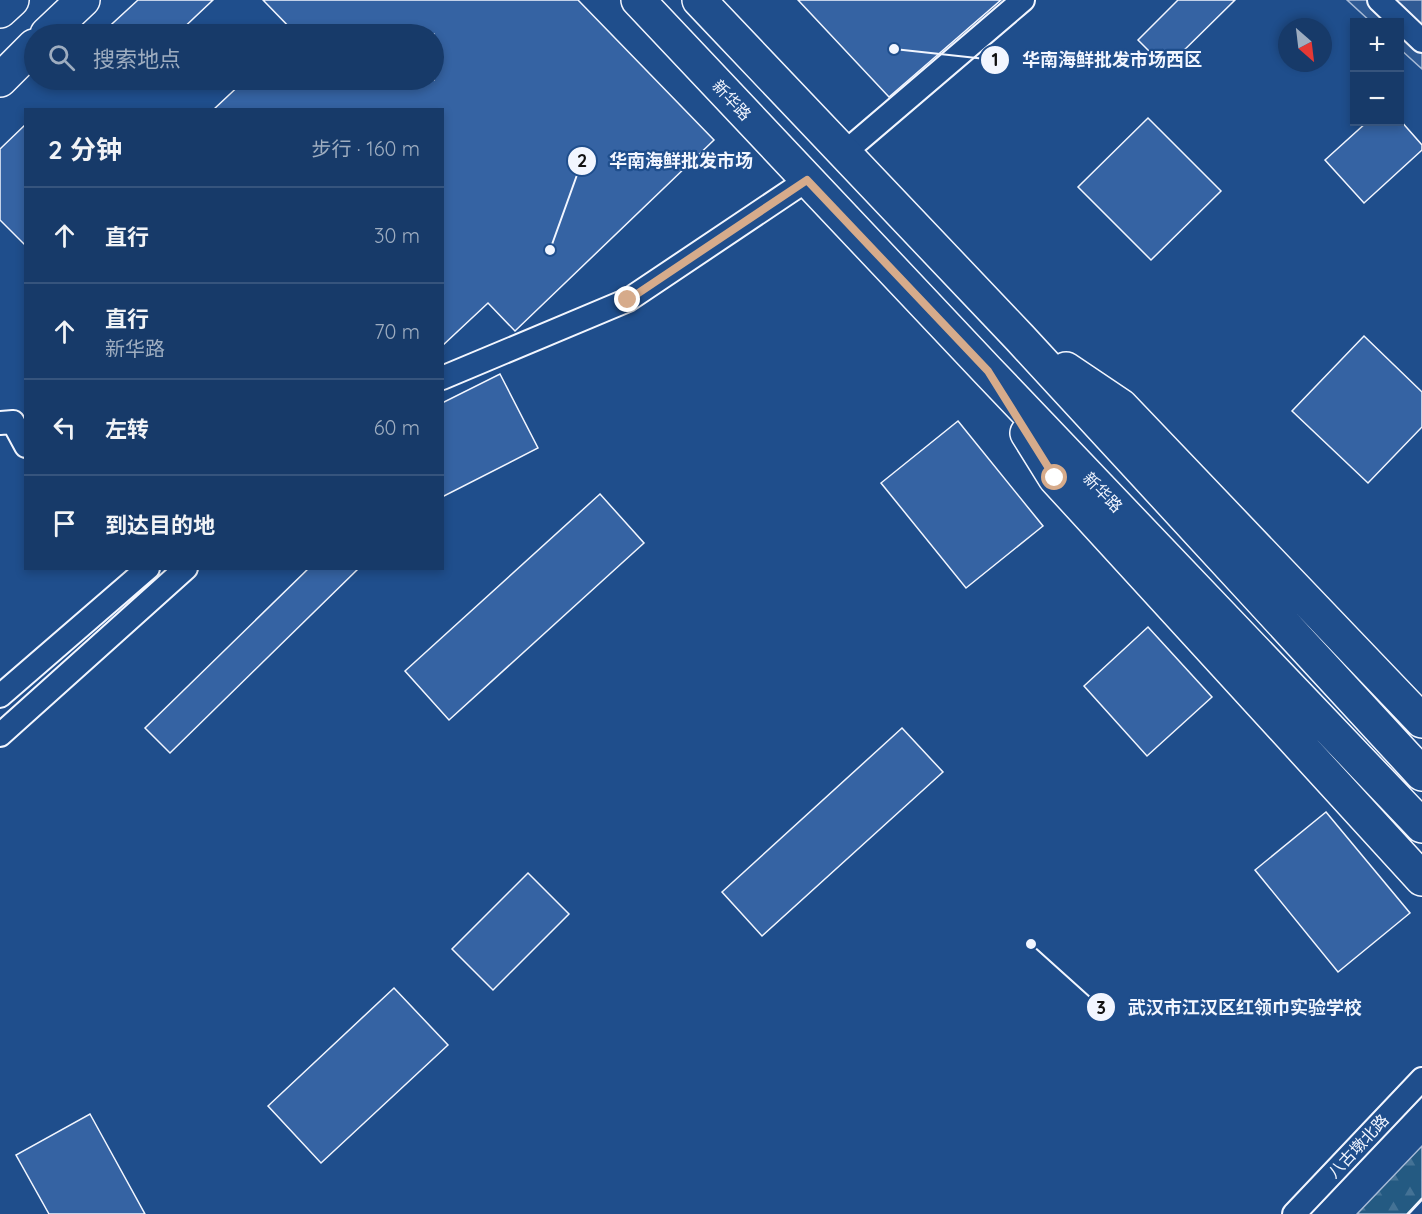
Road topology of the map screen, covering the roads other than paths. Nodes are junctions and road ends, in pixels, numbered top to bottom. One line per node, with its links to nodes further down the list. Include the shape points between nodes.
1 (12, 0): 7 (main road)
2 (83, 0): 8 (main road)
3 (638, 0): 13 (main road, 新华路)
4 (699, 0): 12 (main road)
5 (1023, 0): 12 (street)
6 (1379, 0): 9 (street)
7 (0, 11)
8 (58, 24)
9 (1422, 41)
10 (24, 56): 11 (main road)
11 (0, 80)
12 (844, 153): 14 (main road)
13 (807, 180): 15 (main road, 新华路); 16 (street, via 628,300)
14 (1020, 338): 22 (main road, via 1121,406); 24 (main road)
15 (988, 371): 25 (main road, 新华路); 26 (main road, via 1055,478)
16 (444, 377)
17 (0, 423): 18 (street, via 13,422)
18 (24, 442)
19 (146, 570): 21 (street)
20 (184, 570): 23 (street)
21 (0, 696)
22 (1422, 722)
23 (0, 735)
24 (1422, 774)
25 (1422, 826)
26 (1422, 879)
27 (1422, 1079): 28 (street, 八古墩北路)
28 (1294, 1214)

